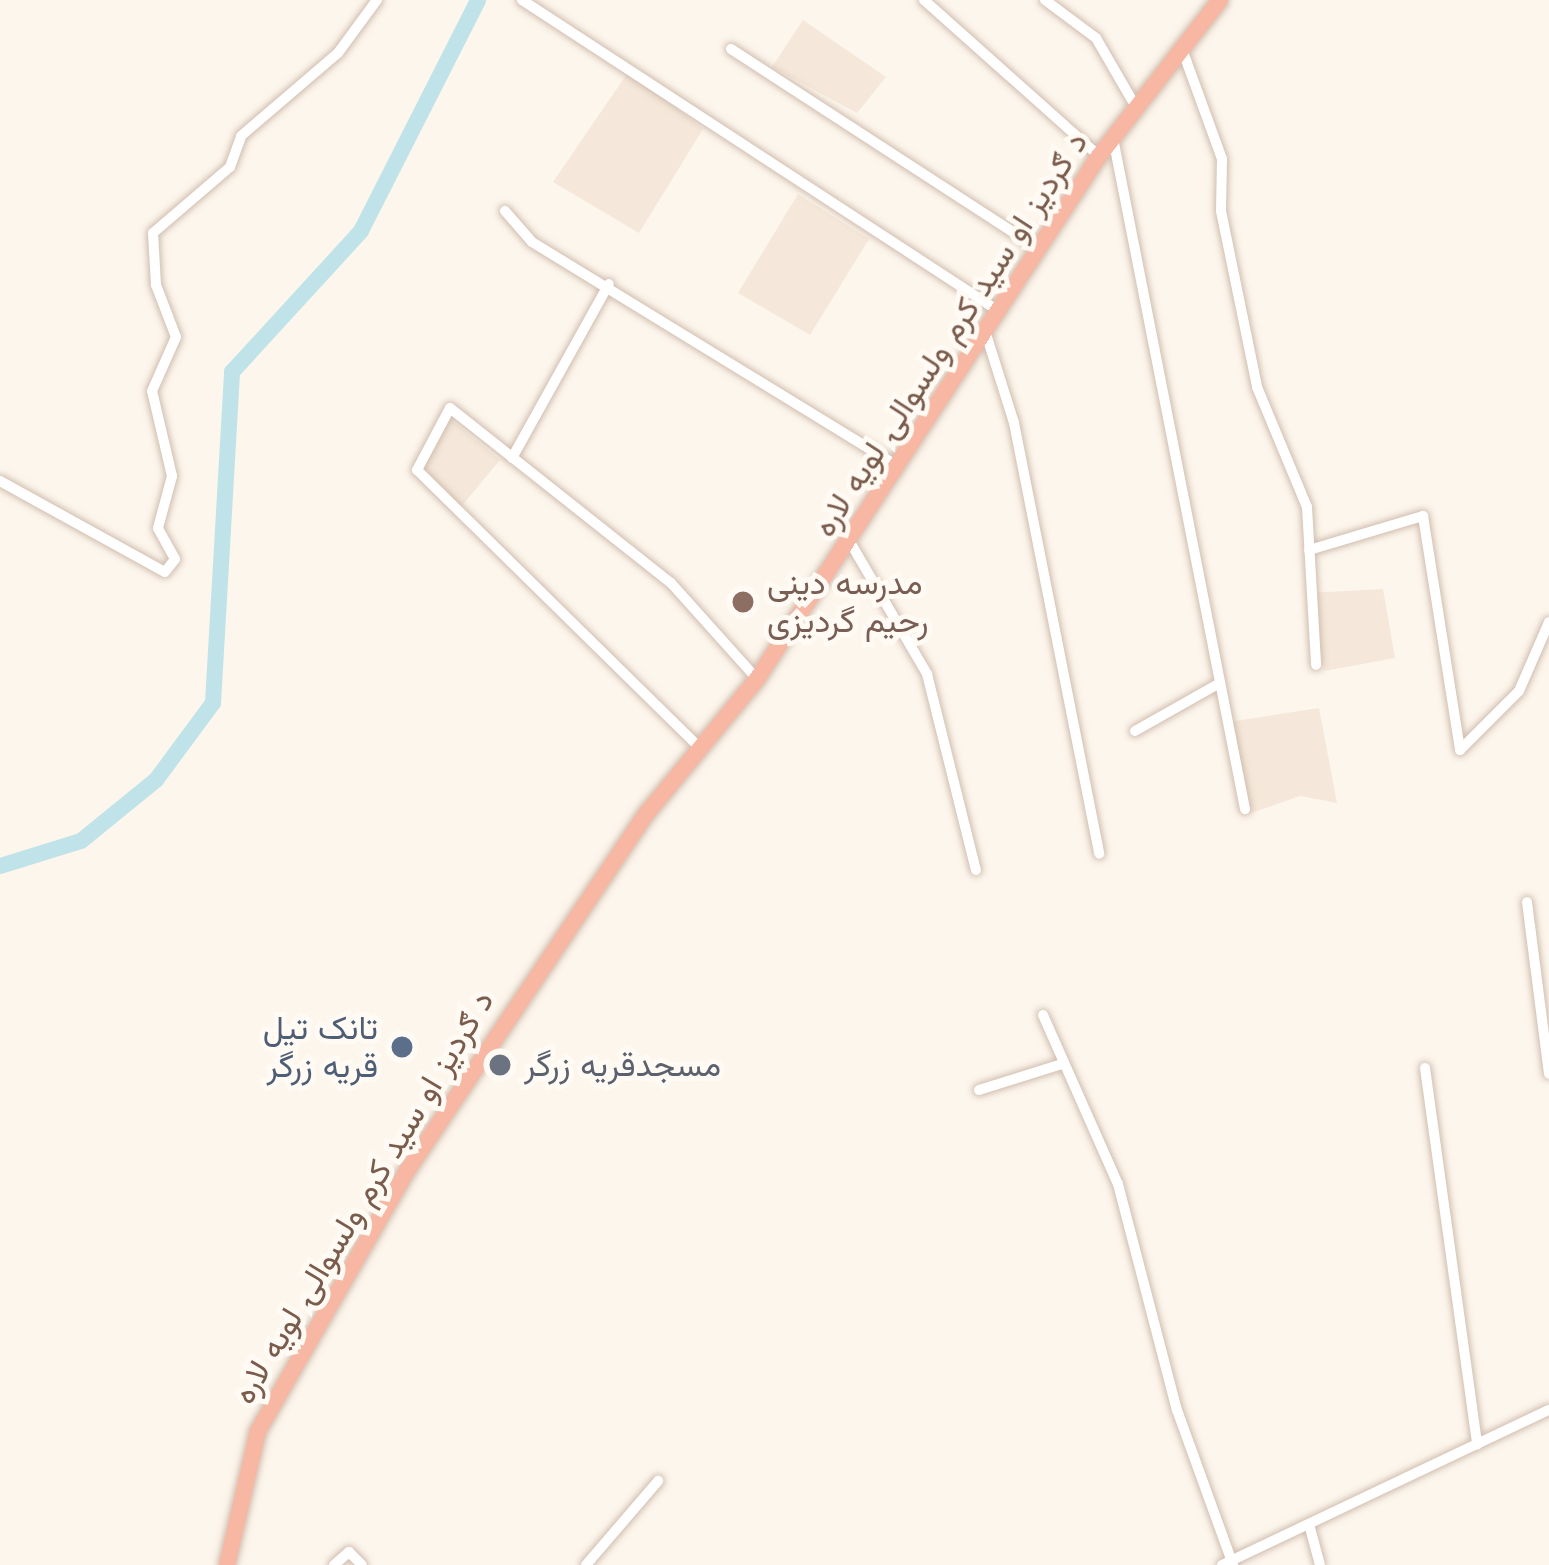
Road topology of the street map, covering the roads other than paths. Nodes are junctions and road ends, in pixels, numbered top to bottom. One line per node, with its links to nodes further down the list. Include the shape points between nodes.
1 (377, 0): 18 (street, via 338,53 241,136 230,166 153,233 155,285 176,337 152,392 172,476 158,528 176,559 165,572)
2 (522, 0): 14 (street)
3 (924, 0): 10 (street)
4 (1045, 0): 8 (street, via 1096,38)
5 (1220, 0): 6 (highway, د ګردیز او سید کرم ولسوالۍ لویه لاره)
6 (1182, 49): 8 (highway, د ګردیز او سید کرم ولسوالۍ لویه لاره); 20 (street, via 1207,94 1257,387 1298,470)
7 (731, 50): 12 (street)
8 (1136, 107): 9 (highway, د ګردیز او سید کرم ولسوالۍ لویه لاره)
9 (1113, 138): 10 (highway, د ګردیز او سید کرم ولسوالۍ لویه لاره); 24 (street)
10 (1100, 156): 12 (highway, د ګردیز او سید کرم ولسوالۍ لویه لاره)
11 (505, 211): 13 (street, via 506,224)
12 (1040, 250): 14 (highway, د ګردیز او سید کرم ولسوالۍ لویه لاره)
13 (609, 284): 16 (street); 17 (street)
14 (1000, 312): 15 (highway, د ګردیز او سید کرم ولسوالۍ لویه لاره)
15 (986, 334): 17 (highway, د ګردیز او سید کرم ولسوالۍ لویه لاره); 28 (street, via 1014,423)
16 (512, 458): 23 (street, via 670,584); 26 (street, via 450,408 417,470)
17 (900, 468): 19 (highway, د ګردیز او سید کرم ولسوالۍ لویه لاره)
18 (0, 481)
19 (850, 542): 23 (highway, د ګردیز او سید کرم ولسوالۍ لویه لاره); 29 (street, via 919,654)
20 (1309, 550): 21 (street, via 1424,516 1460,750 1519,691); 22 (street)
21 (1549, 622)
22 (1316, 665)
23 (757, 679): 26 (highway, د ګردیز او سید کرم ولسوالۍ لویه لاره)
24 (1220, 683): 25 (street); 27 (street)
25 (1135, 731)
26 (701, 749): 41 (highway, د ګردیز او سید کرم ولسوالۍ لویه لاره, via 512,1006 407,1171 258,1431)
27 (1245, 808)
28 (1099, 854)
29 (976, 870)
30 (1527, 902): 34 (street)
31 (1043, 1015): 32 (street)
32 (1062, 1064): 35 (street); 40 (street, via 1118,1184 1177,1410)
33 (1425, 1068): 37 (street)
34 (1549, 1074)
35 (979, 1090)
36 (1549, 1410): 37 (street)
37 (1477, 1444): 39 (street)
38 (658, 1481): 44 (street)
39 (1309, 1524): 40 (street); 45 (street)
40 (1229, 1564)
41 (227, 1565)
42 (334, 1565): 43 (street, via 349,1552)
43 (362, 1565)
44 (586, 1565)
45 (1321, 1565)

